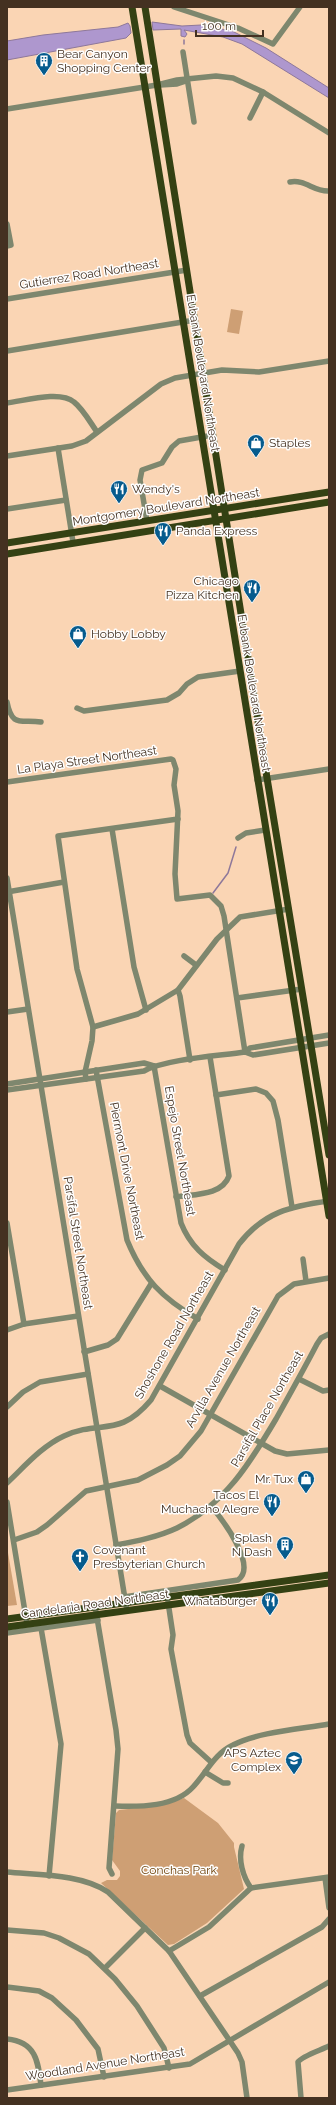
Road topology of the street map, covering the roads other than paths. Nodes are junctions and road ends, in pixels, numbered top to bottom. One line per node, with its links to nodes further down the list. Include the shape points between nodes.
1 (132, 7): 2 (street); 9 (main road, Eubank Boulevard Northeast)
2 (137, 7)
3 (145, 7): 8 (main road, Eubank Boulevard Northeast)
4 (174, 7): 5 (street, via 238,28 273,44)
5 (300, 7)
6 (183, 52): 7 (street)
7 (188, 80): 8 (street, via 178,84); 10 (street, via 226,76); 13 (street)
8 (157, 85): 9 (street); 19 (main road, Eubank Boulevard Northeast)
9 (145, 87): 11 (street); 20 (main road, Eubank Boulevard Northeast)
10 (263, 92): 12 (street); 14 (street)
11 (7, 109)
12 (250, 118)
13 (194, 122)
14 (329, 133)
15 (290, 182): 16 (street, via 300,181 317,190)
16 (329, 191)
17 (7, 224): 18 (street, via 11,245)
18 (7, 246)
19 (187, 270): 20 (street, Gutierrez Road Northeast); 22 (main road, Eubank Boulevard Northeast)
20 (175, 272): 21 (street, Gutierrez Road Northeast); 23 (main road, Eubank Boulevard Northeast)
21 (7, 298)
22 (195, 320): 23 (street); 26 (main road, Eubank Boulevard Northeast)
23 (183, 323): 24 (street); 27 (main road, Eubank Boulevard Northeast)
24 (7, 351)
25 (329, 361): 26 (street, via 259,372 222,370)
26 (203, 373): 27 (street); 30 (main road, Eubank Boulevard Northeast)
27 (193, 374): 29 (street, via 161,384); 31 (main road, Eubank Boulevard Northeast)
28 (7, 404): 29 (street, via 55,396 68,398)
29 (97, 432): 32 (street, via 79,444)
30 (213, 435): 31 (street); 38 (main road, Eubank Boulevard Northeast)
31 (202, 437): 39 (main road, Eubank Boulevard Northeast); 41 (street, via 179,440 172,446 162,463 142,470 140,480)
32 (58, 448): 33 (street); 35 (street)
33 (7, 456)
34 (329, 492): 38 (main road, Montgomery Boulevard Northeast)
35 (66, 500): 37 (street); 43 (street)
36 (329, 502): 40 (main road, Montgomery Boulevard Northeast)
37 (7, 509)
38 (225, 509): 39 (main road, Montgomery Boulevard Northeast); 40 (main road, Eubank Boulevard Northeast)
39 (213, 511): 41 (main road, Montgomery Boulevard Northeast); 42 (main road, Eubank Boulevard Northeast)
40 (225, 519): 42 (main road, Montgomery Boulevard Northeast); 53 (main road, Eubank Boulevard Northeast)
41 (147, 521): 43 (main road, Montgomery Boulevard Northeast); 44 (main road, via 145,526 119,532)
42 (215, 521): 44 (main road, Montgomery Boulevard Northeast); 48 (main road, Eubank Boulevard Northeast)
43 (72, 533): 45 (street); 46 (main road, Montgomery Boulevard Northeast)
44 (117, 536): 45 (main road, Montgomery Boulevard Northeast)
45 (73, 542): 47 (main road, Montgomery Boulevard Northeast)
46 (7, 543)
47 (7, 554)
48 (240, 671): 50 (street, via 198,677 187,684 180,693 167,700 84,712); 54 (main road, Eubank Boulevard Northeast)
49 (7, 702): 51 (street, via 10,715 16,721)
50 (77, 708)
51 (41, 722)
52 (329, 769): 53 (street)
53 (267, 778): 54 (street); 63 (main road, Eubank Boulevard Northeast)
54 (257, 780): 58 (main road, Eubank Boulevard Northeast)
55 (7, 782): 56 (street, La Playa Street Northeast, via 171,758 176,769 174,785)
56 (178, 818): 57 (street); 65 (street, via 175,874 177,898 204,894 214,898 222,911)
57 (112, 829): 61 (street, via 58,836); 73 (street, via 134,967)
58 (265, 830): 59 (street, via 246,833); 64 (main road, Eubank Boulevard Northeast)
59 (238, 838)
60 (7, 878): 62 (street, Parsifal Street Northeast)
61 (64, 882): 62 (street); 75 (street, via 77,969)
62 (8, 891): 72 (street, Parsifal Street Northeast)
63 (289, 909): 64 (street); 68 (main road, Eubank Boulevard Northeast)
64 (279, 911): 65 (street, via 240,917); 70 (main road, Eubank Boulevard Northeast)
65 (226, 930): 67 (street); 71 (street)
66 (184, 956): 67 (street)
67 (196, 965): 69 (street)
68 (302, 989): 70 (street); 77 (main road, Eubank Boulevard Northeast)
69 (178, 990): 73 (street); 82 (street)
70 (292, 990): 71 (street); 79 (main road, Eubank Boulevard Northeast)
71 (237, 998): 80 (street)
72 (28, 1009): 74 (street); 86 (street, Parsifal Street Northeast)
73 (146, 1010): 75 (street)
74 (7, 1012)
75 (93, 1027): 85 (street)
76 (329, 1035): 77 (street)
77 (310, 1042): 78 (street); 79 (street); 93 (main road, Eubank Boulevard Northeast)
78 (329, 1043)
79 (300, 1044): 80 (street, via 250,1048); 95 (main road, Eubank Boulevard Northeast)
80 (245, 1052): 81 (street)
81 (210, 1057): 82 (street); 92 (street)
82 (190, 1060): 83 (street)
83 (154, 1066): 84 (street, via 144,1064); 87 (street, via 144,1071); 94 (street, Espejo Street Northeast)
84 (96, 1070): 85 (street); 87 (street, Piermont Drive Northeast)
85 (85, 1072): 86 (street); 88 (street)
86 (40, 1078): 89 (street); 90 (street, Parsifal Street Northeast)
87 (98, 1078): 88 (street); 103 (street, Piermont Drive Northeast, via 127,1240 134,1258)
88 (86, 1079): 90 (street)
89 (7, 1084)
90 (41, 1085): 91 (street); 104 (street, Parsifal Street Northeast)
91 (7, 1090)
92 (216, 1095): 94 (street, via 229,1171 227,1181 216,1190); 96 (street, via 256,1089 266,1093 273,1102)
93 (329, 1155)
94 (176, 1197): 100 (street, Espejo Street Northeast, via 181,1223 188,1238 203,1255)
95 (328, 1201): 96 (street, Shoshone Road Northeast); 97 (main road, Eubank Boulevard Northeast)
96 (292, 1207): 100 (street, Shoshone Road Northeast, via 269,1217 249,1233)
97 (329, 1216)
98 (7, 1223): 106 (street)
99 (303, 1259): 102 (street)
100 (225, 1270): 105 (street, Shoshone Road Northeast)
101 (329, 1278): 102 (street, Arvilla Avenue Northeast)
102 (306, 1281): 115 (street, Arvilla Avenue Northeast, via 288,1287 278,1296)
103 (151, 1284): 105 (street, Piermont Drive Northeast, via 175,1306); 109 (street, via 117,1339 108,1346)
104 (78, 1316): 106 (street); 109 (street, Parsifal Street Northeast)
105 (198, 1320): 112 (street, Shoshone Road Northeast)
106 (24, 1324): 107 (street)
107 (7, 1330)
108 (329, 1334): 111 (street, Parsifal Place Northeast, via 321,1338 317,1344)
109 (84, 1352): 110 (street, Parsifal Street Northeast)
110 (88, 1374): 114 (street, via 40,1382 27,1389); 116 (street, Parsifal Street Northeast)
111 (299, 1379): 113 (street, via 324,1391); 117 (street, Parsifal Place Northeast)
112 (160, 1386): 115 (street); 116 (street, Shoshone Road Northeast, via 143,1410 130,1420 117,1426)
113 (329, 1390)
114 (7, 1407)
115 (209, 1415): 117 (street); 120 (street, Arvilla Avenue Northeast, via 189,1445 167,1465 138,1480)
116 (97, 1429): 119 (street, Shoshone Road Northeast, via 76,1432 53,1443); 120 (street, Parsifal Street Northeast)
117 (261, 1444): 118 (street, via 287,1454); 122 (street, Parsifal Place Northeast, via 242,1474)
118 (329, 1450)
119 (7, 1483)
120 (106, 1487): 123 (street, Arvilla Avenue Northeast, via 86,1492 48,1525); 124 (street, Parsifal Street Northeast)
121 (7, 1502): 123 (street)
122 (211, 1506): 124 (street, Parsifal Place Northeast, via 191,1520 163,1534); 128 (street, via 227,1525 235,1540 241,1555 241,1578)
123 (14, 1540): 132 (street)
124 (116, 1545): 128 (street, Parsifal Street Northeast)
125 (329, 1575): 127 (main road, Candelaria Road Northeast)
126 (329, 1584): 130 (main road, Candelaria Road Northeast)
127 (167, 1598): 128 (main road, Candelaria Road Northeast); 130 (street)
128 (125, 1600): 129 (main road, Candelaria Road Northeast); 131 (street, Parsifal Street Northeast)
129 (95, 1606): 132 (main road, Candelaria Road Northeast); 133 (street)
130 (168, 1606): 131 (main road, Candelaria Road Northeast); 140 (street, via 173,1635 171,1649 187,1735 190,1743)
131 (127, 1611): 133 (main road, Candelaria Road Northeast)
132 (26, 1616): 134 (main road, Candelaria Road Northeast); 135 (street)
133 (97, 1617): 135 (main road, Candelaria Road Northeast); 137 (street); 143 (street, via 116,1730 118,1765)
134 (7, 1619)
135 (27, 1624): 136 (main road, Candelaria Road Northeast)
136 (7, 1627)
137 (41, 1628): 138 (street); 147 (street, via 61,1744)
138 (7, 1633)
139 (329, 1724): 140 (street, via 244,1741 225,1749)
140 (211, 1762): 141 (street)
141 (205, 1772): 142 (street, via 223,1783); 143 (street, via 192,1788 179,1797 144,1806)
142 (228, 1783)
143 (115, 1806): 146 (street, via 109,1868)
144 (242, 1846): 149 (street, via 240,1852 243,1874)
145 (7, 1872): 147 (street)
146 (112, 1874)
147 (49, 1876): 152 (street, via 83,1880 99,1885)
148 (327, 1878): 149 (street); 150 (street)
149 (251, 1888): 154 (street, via 209,1927)
150 (329, 1908)
151 (329, 1919): 158 (street, via 322,1927)
152 (145, 1928): 154 (street); 155 (street)
153 (7, 1930): 155 (street, via 59,1938 88,1954)
154 (169, 1951): 158 (street)
155 (105, 1968): 162 (street, via 127,1992 159,2040 164,2048)
156 (329, 1982): 160 (street, Woodland Avenue Northeast)
157 (7, 1987): 163 (street, via 39,1991 52,1998 76,2020 98,2050)
158 (200, 1996): 160 (street)
159 (7, 2039): 164 (street, via 22,2042 34,2053 38,2061)
160 (229, 2040): 162 (street, Woodland Avenue Northeast, via 190,2064); 166 (street, via 242,2062)
161 (329, 2046): 167 (street, via 301,2058 298,2062)
162 (169, 2068): 163 (street, Woodland Avenue Northeast)
163 (104, 2077): 164 (street, Woodland Avenue Northeast)
164 (41, 2085): 165 (street, Woodland Avenue Northeast)
165 (7, 2090)
166 (247, 2098)
167 (301, 2098)

